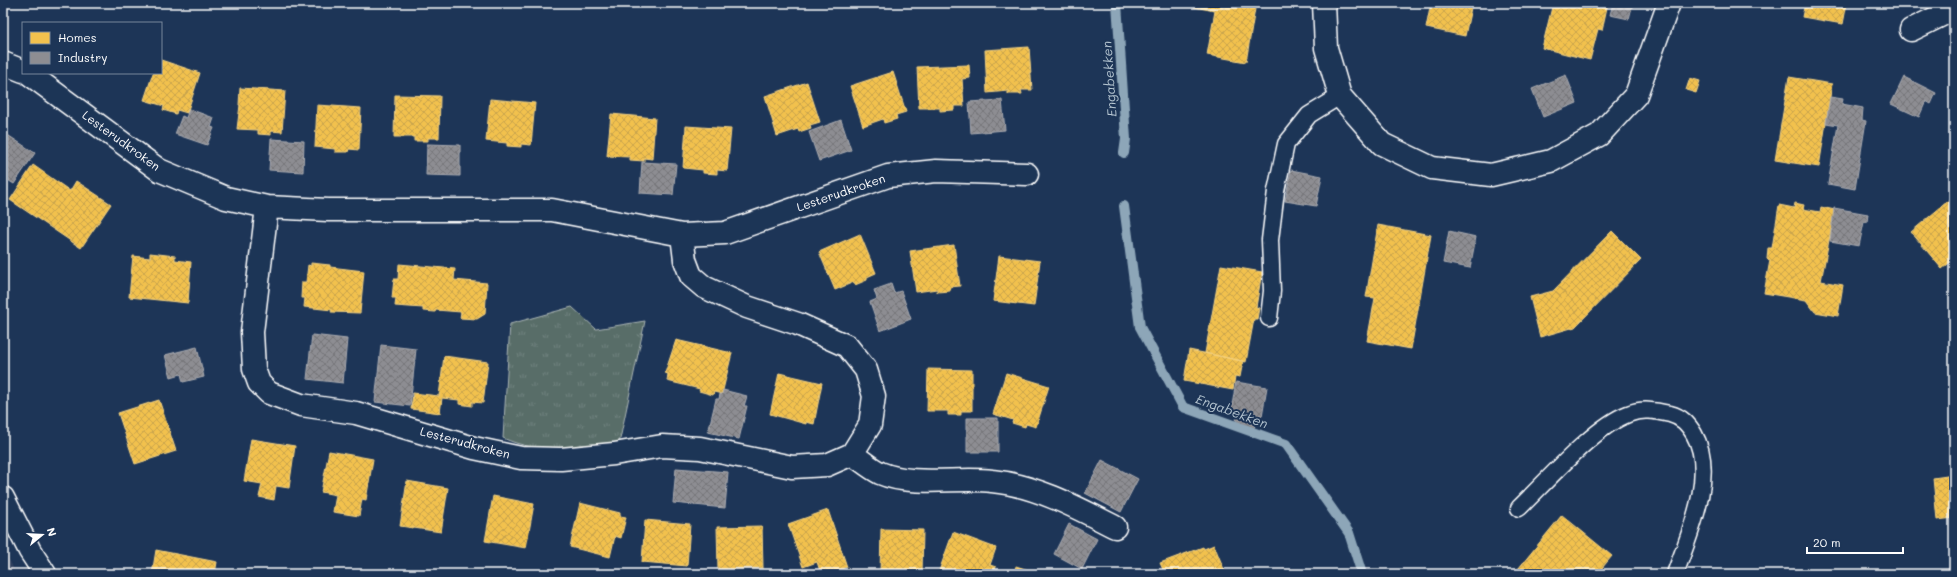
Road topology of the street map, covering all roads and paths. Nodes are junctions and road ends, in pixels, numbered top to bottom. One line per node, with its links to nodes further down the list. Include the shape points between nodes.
1 (1324, 3): 8 (street, via 1326,48)
2 (1669, 3): 8 (street, via 1636,95 1599,135 1551,161 1491,175 1432,168 1382,144)
3 (1954, 9): 4 (street)
4 (1911, 30)
5 (3, 63): 6 (street)
6 (22, 71)
7 (29, 74): 10 (street, Lesterudkroken, via 159,170 226,198)
8 (1340, 96): 12 (lane, via 1309,115 1286,144 1276,191 1270,240 1272,291)
9 (1027, 174): 11 (street, Lesterudkroken, via 936,171 888,176 725,233)
10 (267, 207): 11 (street, Lesterudkroken, via 328,210 552,210); 13 (street, Lesterudkroken, via 252,332 254,369 259,383 270,393 301,405 356,413 474,448 521,458 614,454 662,446 700,448 792,466 827,465)
11 (682, 235): 13 (street, via 685,260 691,276 704,287 747,307 798,324 847,346 866,370 874,396 870,425)
12 (1269, 318)
13 (852, 454): 16 (street, via 880,473 909,479 993,481 1037,491)
14 (3, 498): 17 (street, via 30,551)
15 (1519, 508): 18 (lane, via 1591,438 1617,420 1641,410 1680,417 1691,428 1698,442 1703,475 1701,492 1688,537)
16 (1115, 527)
17 (45, 574)
18 (1674, 574)

